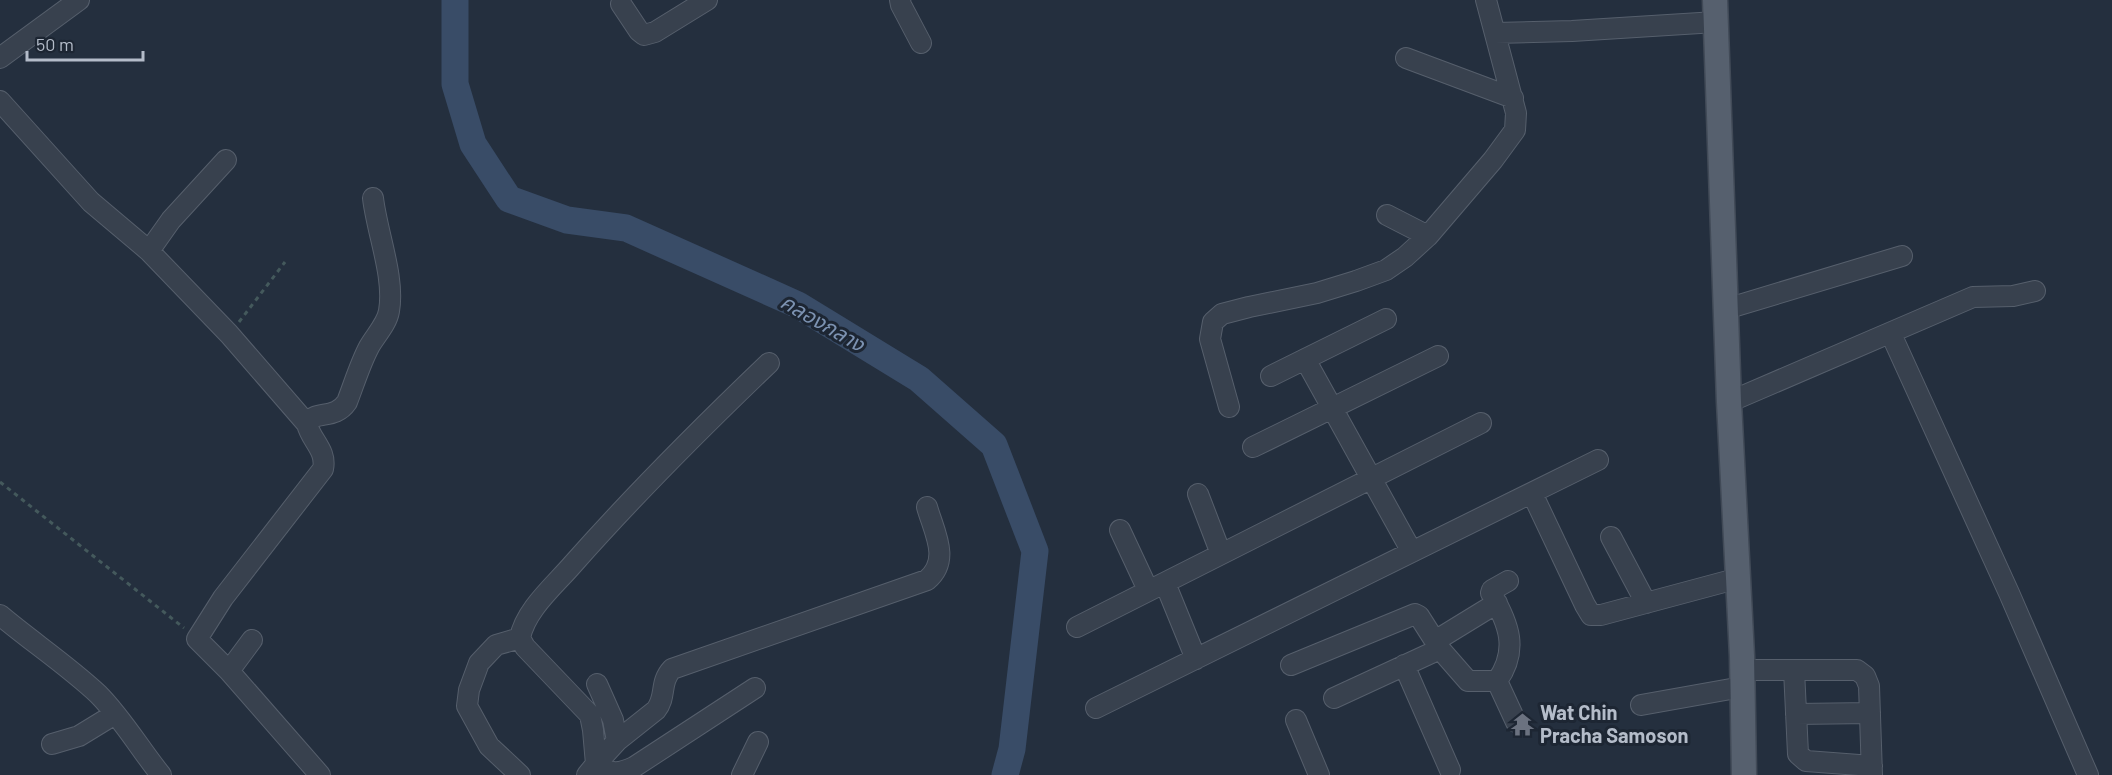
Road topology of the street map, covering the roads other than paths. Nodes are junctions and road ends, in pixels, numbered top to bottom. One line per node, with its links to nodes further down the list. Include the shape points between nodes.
1 (79, 0): 9 (street)
2 (707, 0): 5 (street, via 644,35)
3 (900, 0): 8 (street)
4 (1486, 0): 7 (street)
5 (621, 4)
6 (1716, 11): 7 (street, via 1572,31); 20 (main road)
7 (1495, 33): 11 (street)
8 (921, 43)
9 (0, 58)
10 (1407, 58): 11 (street)
11 (1513, 98): 16 (street, via 1515,130)
12 (0, 102): 17 (street, via 91,202)
13 (226, 160): 17 (street)
14 (373, 198): 31 (street, via 386,255 389,313 368,349 347,402 341,410 309,419)
15 (1387, 215): 16 (street)
16 (1428, 236): 28 (street, via 1386,270 1317,293 1222,314 1213,322 1210,339)
17 (148, 251): 31 (street, via 229,334)
18 (1902, 256): 20 (street)
19 (2036, 291): 22 (street, via 1973,297)
20 (1726, 309): 27 (main road)
21 (1386, 319): 24 (street)
22 (1892, 334): 27 (street); 75 (street)
23 (1438, 356): 29 (street)
24 (1305, 358): 26 (street); 29 (street)
25 (769, 363): 49 (street, via 706,422 612,521 527,617)
26 (1271, 376)
27 (1729, 402): 42 (main road)
28 (1229, 406)
29 (1332, 408): 32 (street); 34 (street)
30 (1481, 423): 34 (street)
31 (307, 424): 56 (street, via 323,454 323,469 223,598 197,639)
32 (1253, 447)
33 (1598, 460): 35 (street)
34 (1370, 478): 40 (street); 41 (street)
35 (1532, 493): 40 (street); 46 (street, via 1592,615)
36 (1198, 494): 41 (street)
37 (927, 507): 69 (street, via 940,560 936,572 927,579 672,669 666,676 661,704)
38 (1120, 530): 44 (street)
39 (1611, 537): 46 (street)
40 (1412, 552): 52 (street)
41 (1221, 554): 44 (street)
42 (1738, 578): 46 (street); 57 (main road)
43 (1508, 581): 45 (street, via 1492,590)
44 (1157, 586): 48 (street); 52 (street)
45 (1497, 603): 51 (street); 58 (street, via 1510,637 1510,655)
46 (1646, 603)
47 (0, 615): 65 (street, via 72,672)
48 (1077, 627)
49 (520, 638): 72 (street, via 590,715); 78 (street, via 496,645 479,663 467,706 489,746)
50 (252, 640): 56 (street)
51 (1437, 645): 53 (street, via 1415,614); 54 (street); 58 (street, via 1468,681)
52 (1196, 659): 63 (street)
53 (1291, 665)
54 (1404, 665): 61 (street); 73 (street)
55 (1794, 670): 57 (street); 64 (street, via 1857,670 1869,686); 66 (street)
56 (229, 671): 77 (street)
57 (1742, 678): 62 (street); 81 (main road)
58 (1497, 681): 68 (street)
59 (597, 684): 69 (street, via 613,720)
60 (755, 688): 72 (street, via 634,767 621,773)
61 (1334, 698)
62 (1641, 705)
63 (1096, 708)
64 (1870, 713): 66 (street); 74 (street)
65 (115, 714): 71 (street, via 79,736); 76 (street)
66 (1796, 714): 74 (street, via 1801,758)
67 (1296, 720): 80 (street)
68 (1516, 722)
69 (617, 741): 72 (street)
70 (758, 742): 79 (street)
71 (52, 744)
72 (591, 770)
73 (1450, 770)
74 (1872, 770)
75 (2085, 774)
76 (161, 775)
77 (320, 775)
78 (520, 775)
79 (742, 775)
80 (1319, 775)
81 (1744, 775)

